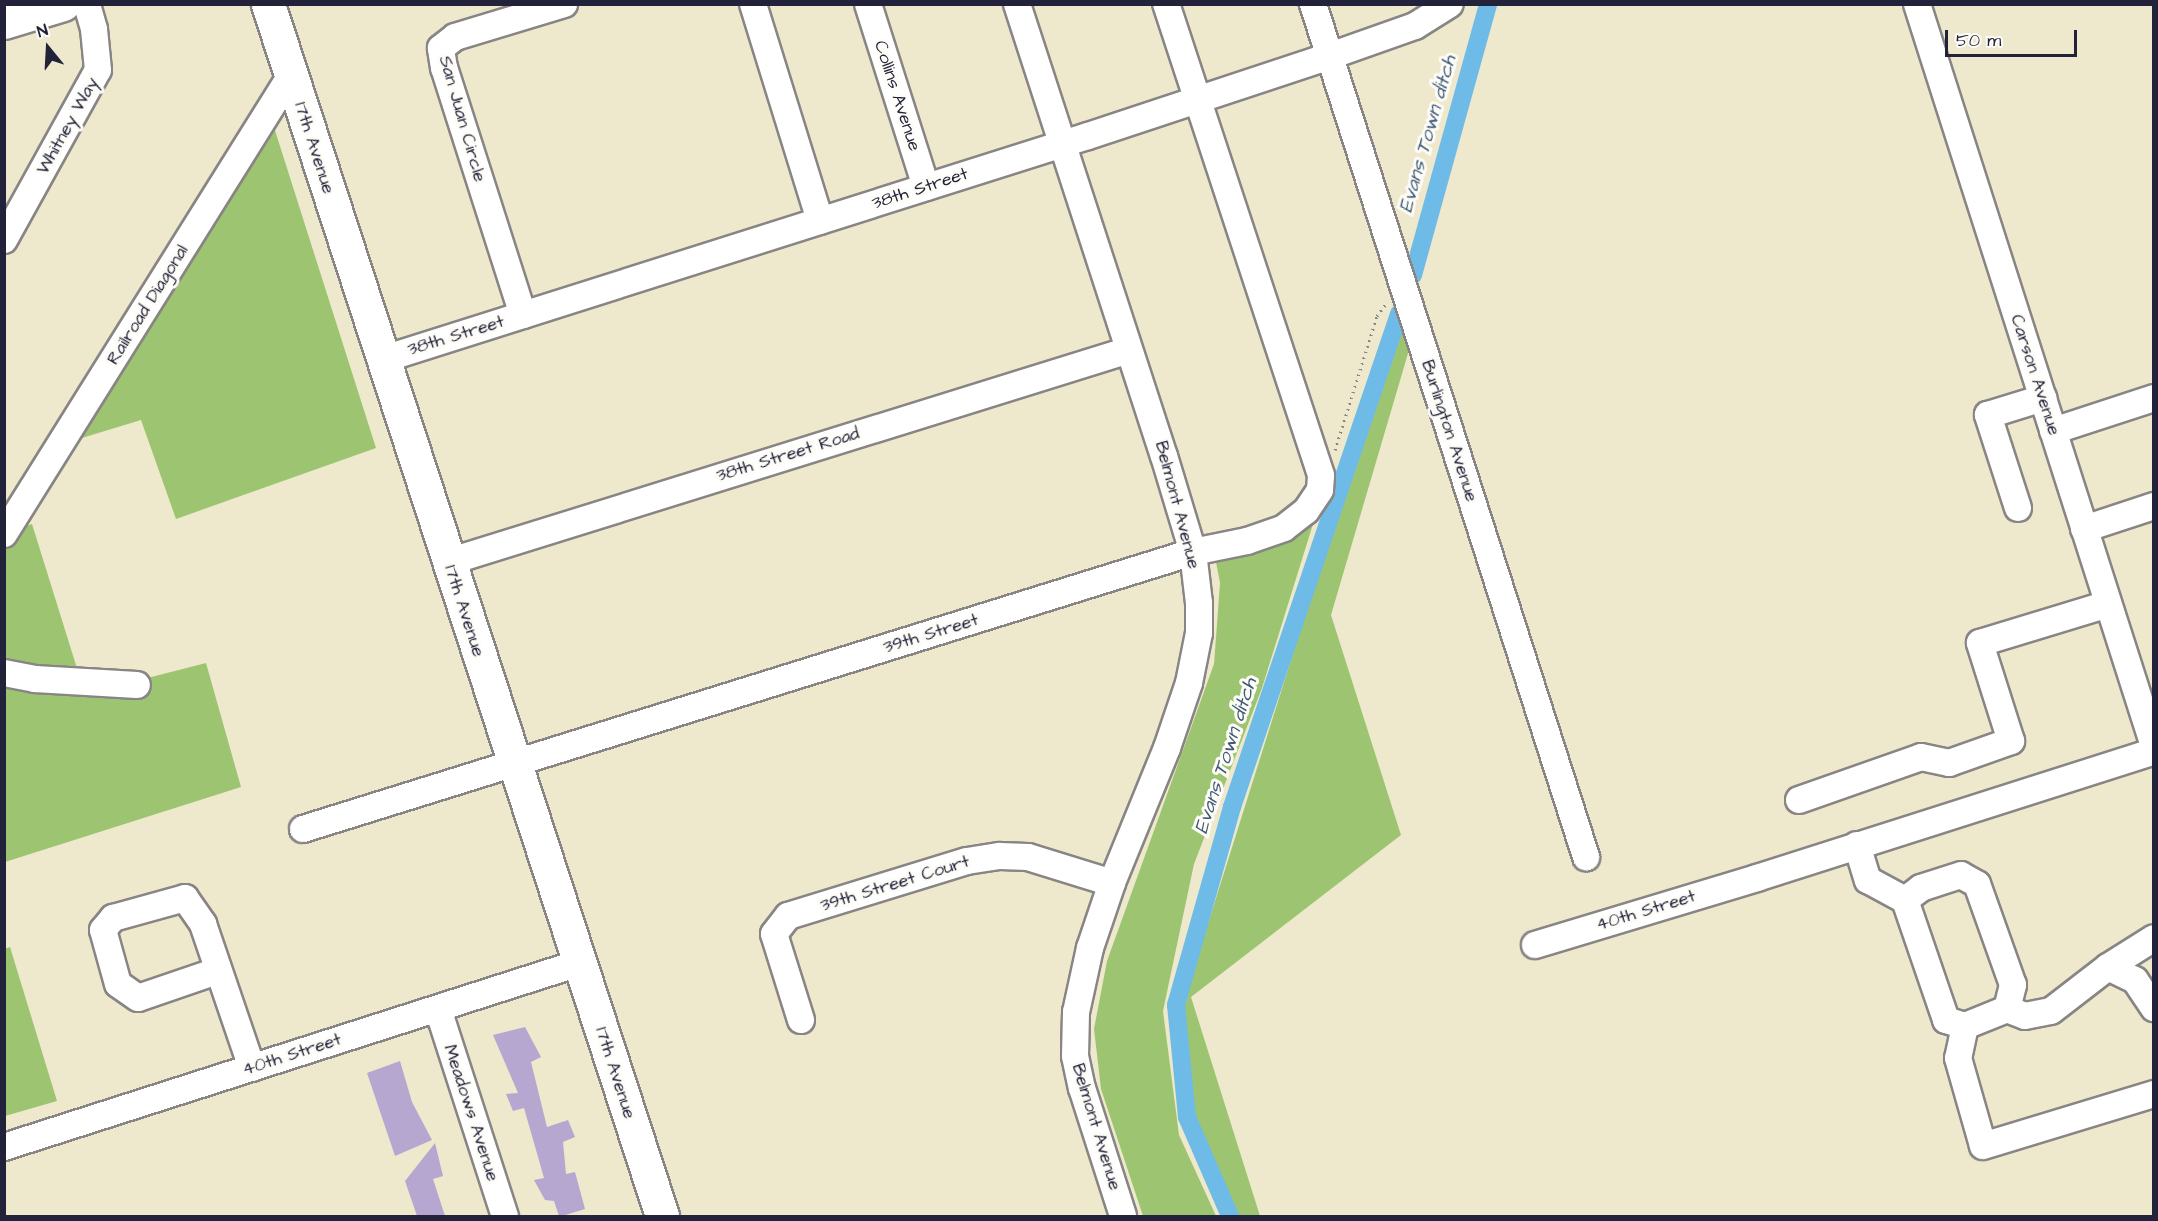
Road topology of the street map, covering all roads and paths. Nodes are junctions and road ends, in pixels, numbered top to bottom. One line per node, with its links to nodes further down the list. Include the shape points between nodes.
1 (63, 4): 12 (main road)
2 (87, 4): 19 (street, Whitney Way, via 98,70)
3 (268, 4): 14 (main road, 17th Avenue)
4 (564, 4): 21 (street, San Juan Circle, via 455,37 441,48 444,68)
5 (753, 4): 18 (street)
6 (868, 4): 17 (street, Collins Avenue)
7 (1017, 4): 16 (street, Belmont Avenue)
8 (1166, 4): 15 (street)
9 (1314, 4): 13 (street, Burlington Avenue)
10 (1450, 4): 13 (street, 38th Street, via 1415,26)
11 (1917, 4): 24 (street, Carson Avenue)
12 (4, 22)
13 (1330, 57): 15 (street, 38th Street); 20 (street, Burlington Avenue)
14 (291, 75): 23 (main road, 17th Avenue); 31 (street, Railroad Diagonal)
15 (1197, 100): 16 (street, 38th Street); 27 (street)
16 (1062, 145): 17 (street, 38th Street); 22 (street, Belmont Avenue)
17 (926, 187): 18 (street, 38th Street)
18 (820, 221): 21 (street, 38th Street)
19 (4, 240)
20 (1405, 293): 27 (path, via 1384,303 1377,316 1338,444); 43 (street, Burlington Avenue)
21 (523, 315): 23 (street, 38th Street)
22 (1129, 350): 32 (street, Belmont Avenue); 33 (street, 38th Street Road)
23 (384, 359): 33 (main road, 17th Avenue)
24 (2043, 398): 26 (street, Carson Avenue); 29 (street, via 1988,415)
25 (2154, 398): 26 (street)
26 (2053, 431): 30 (street, Carson Avenue)
27 (1321, 475): 32 (street, 39th Street, via 1320,490 1314,500 1284,528 1247,541)
28 (2154, 506): 30 (street)
29 (2018, 508)
30 (2084, 529): 34 (street, Carson Avenue)
31 (4, 534)
32 (1193, 552): 39 (street, 39th Street); 44 (street, Belmont Avenue, via 1200,603 1199,633 1189,683)
33 (448, 562): 39 (main road, 17th Avenue)
34 (2108, 604): 37 (street, Carson Avenue); 40 (street, via 1980,643 2011,741 1948,763 1921,757)
35 (4, 674): 36 (street, via 34,680)
36 (137, 685)
37 (2147, 703): 38 (street, Carson Avenue)
38 (2154, 749): 42 (street, 40th Street)
39 (515, 763): 41 (street, 39th Street); 48 (main road, 17th Avenue)
40 (1799, 800)
41 (303, 830)
42 (1857, 845): 45 (street, via 1868,880); 47 (street, 40th Street)
43 (1586, 857)
44 (1112, 883): 54 (street, 39th Street Court, via 1028,857 1000,856 967,861 788,916 774,934); 61 (street, Belmont Avenue, via 1090,948 1076,1012 1075,1056)
45 (1905, 900): 53 (street, via 1921,888 1961,875 1977,884 2013,985); 55 (street, via 1946,1020)
46 (2154, 938): 49 (street)
47 (1535, 945)
48 (579, 963): 52 (street, 40th Street); 60 (main road, 17th Avenue)
49 (2108, 967): 51 (street, via 2135,980); 53 (street, via 2051,1011 2025,1016)
50 (217, 971): 50 (street, via 138,998 118,984 103,930 113,918 185,898 203,924); 56 (street)
51 (2154, 1008)
52 (438, 1009): 56 (street, 40th Street); 59 (street, Meadows Avenue)
53 (2007, 1009): 55 (street)
54 (801, 1020)
55 (1965, 1026): 57 (street, via 1958,1058 1983,1146)
56 (252, 1068): 58 (street, 40th Street)
57 (2154, 1094)
58 (4, 1147)
59 (505, 1216)
60 (662, 1216)
61 (1123, 1216)

